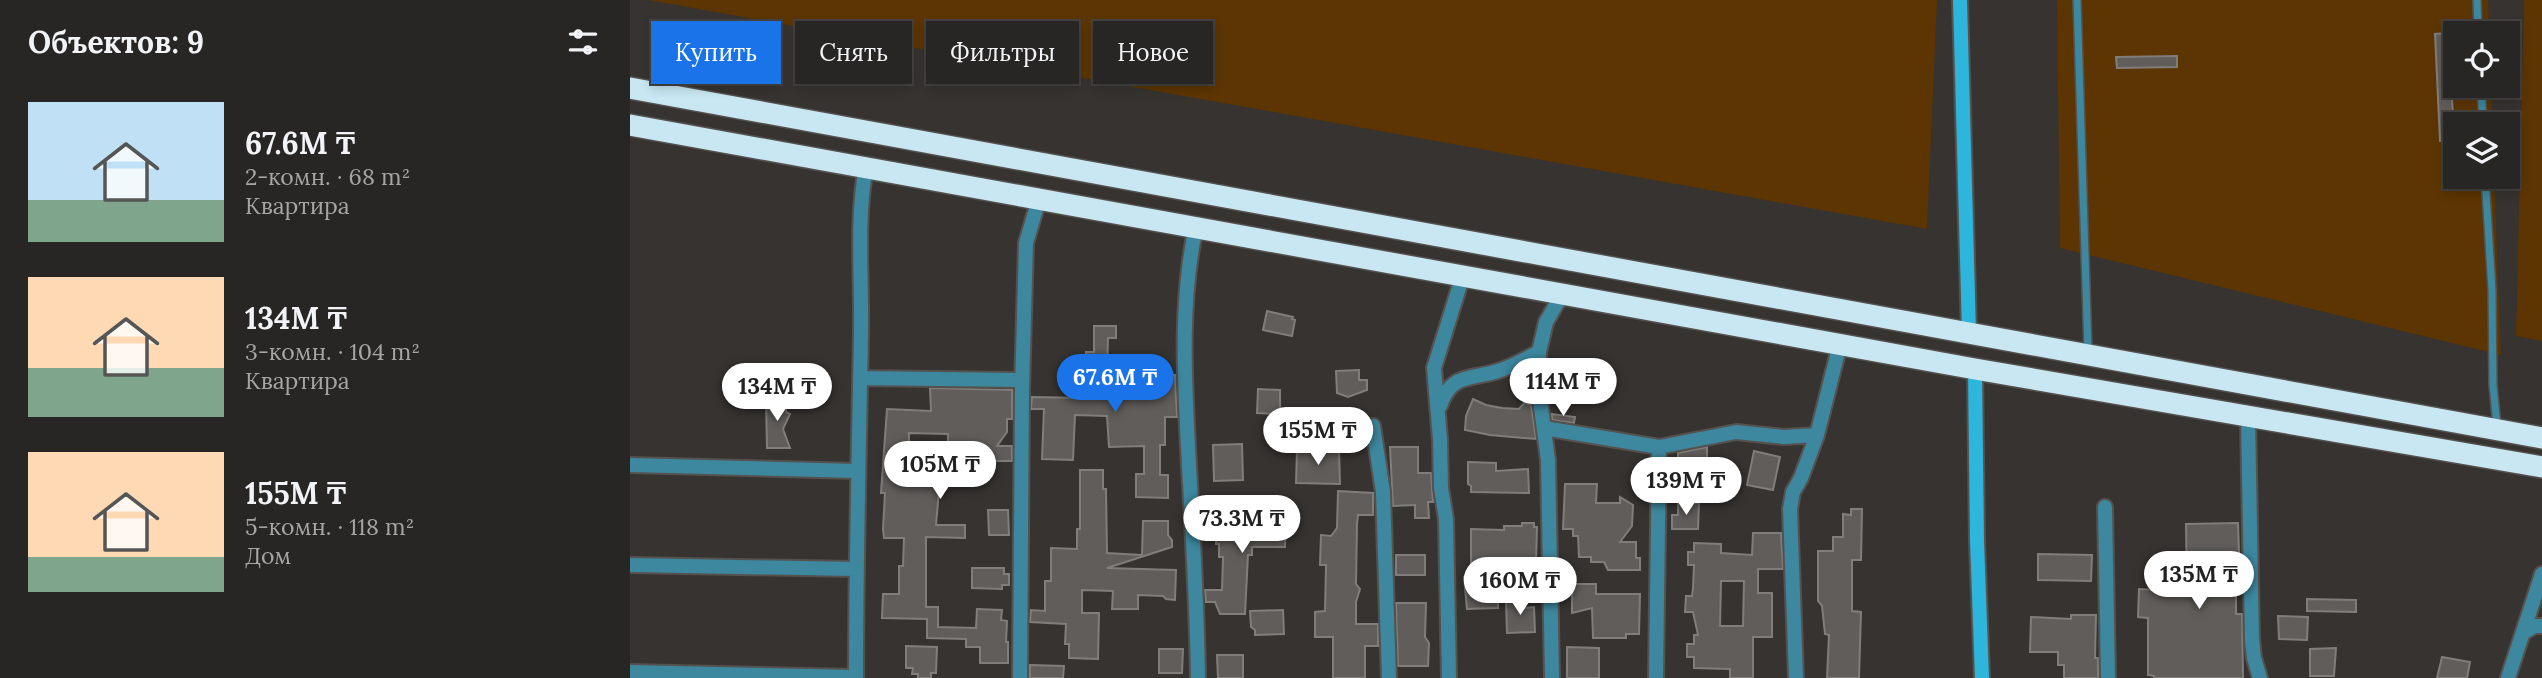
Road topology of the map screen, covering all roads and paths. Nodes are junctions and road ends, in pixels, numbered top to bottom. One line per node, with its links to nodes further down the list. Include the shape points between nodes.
1 (1960, 0): 13 (street)
2 (2077, 0): 16 (lane)
3 (2477, 0): 4 (lane)
4 (2478, 21)
5 (630, 88): 13 (highway)
6 (630, 125): 7 (highway)
7 (866, 167): 9 (highway); 18 (street, via 861,193)
8 (2486, 189): 24 (lane)
9 (1039, 199): 10 (highway); 19 (street, via 1027,243)
10 (1195, 227): 11 (highway); 40 (street, via 1189,258 1186,413)
11 (1463, 275): 12 (highway); 20 (street, via 1434,368)
12 (1563, 293): 14 (highway); 15 (street, via 1546,322)
13 (1969, 333): 16 (highway)
14 (1840, 344): 17 (highway); 25 (street)
15 (1539, 352): 20 (street, via 1510,367 1457,381 1447,388); 23 (street)
16 (2089, 355): 24 (highway)
17 (1975, 369): 21 (highway); 46 (street)
18 (860, 378): 19 (street); 30 (street)
19 (1022, 380): 39 (street)
20 (1438, 411): 42 (street)
21 (2248, 416): 29 (highway); 48 (street, via 2252,640)
22 (1373, 426): 41 (street, via 1383,492)
23 (1544, 428): 27 (street); 43 (street)
24 (2497, 430): 26 (highway)
25 (1817, 435): 27 (street, via 1736,432); 45 (street, via 1790,509)
26 (2542, 438)
27 (1659, 447): 44 (street)
28 (630, 466): 30 (street)
29 (2542, 467)
30 (857, 471): 33 (street)
31 (2105, 507): 47 (street)
32 (630, 565): 33 (street)
33 (855, 569): 38 (street)
34 (2542, 574): 36 (street)
35 (2542, 625): 36 (street)
36 (2523, 633): 49 (street)
37 (630, 672): 38 (street)
38 (856, 677)
39 (1020, 678)
40 (1198, 678)
41 (1389, 678)
42 (1450, 678)
43 (1552, 678)
44 (1656, 678)
45 (1796, 678)
46 (1982, 678)
47 (2108, 678)
48 (2260, 678)
49 (2508, 678)

